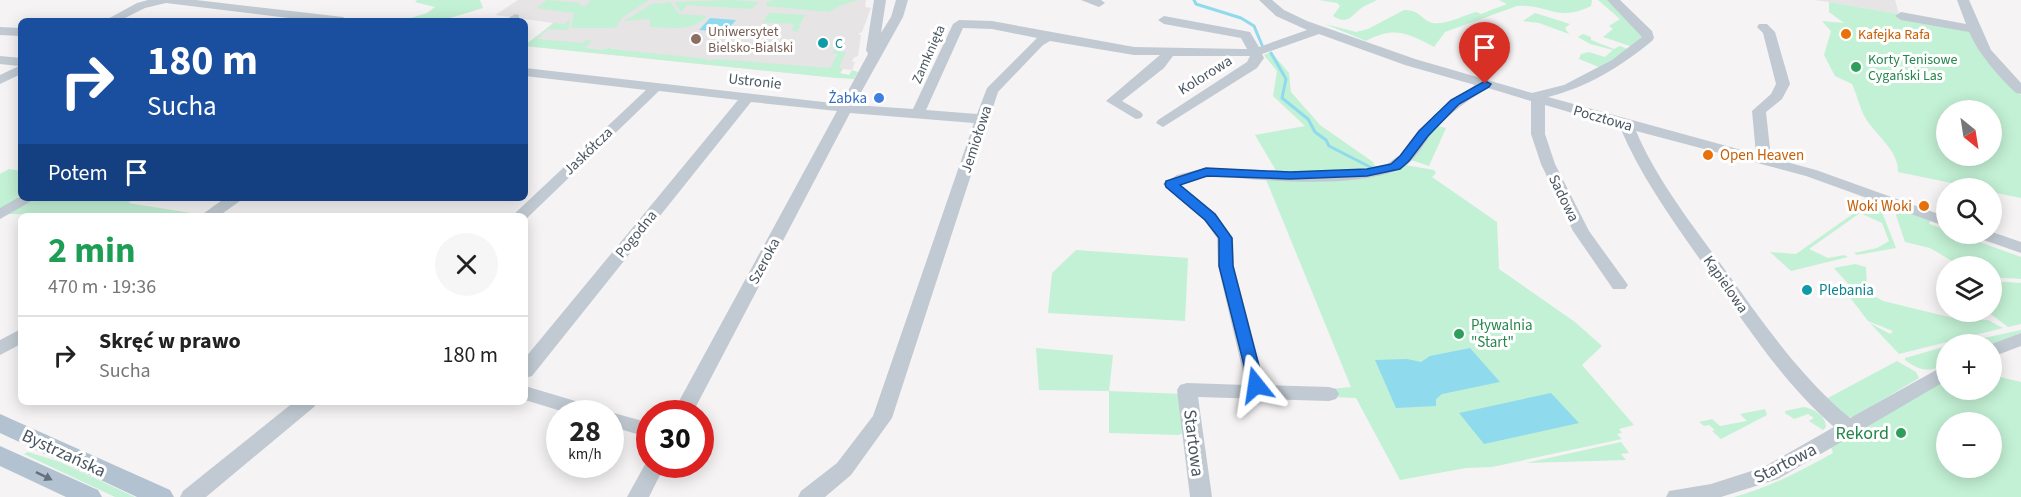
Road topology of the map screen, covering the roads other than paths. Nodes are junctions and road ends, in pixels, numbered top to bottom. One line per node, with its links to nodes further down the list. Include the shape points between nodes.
1 (165, 0): 7 (street); 9 (street, via 141,5)
2 (880, 0): 21 (street)
3 (902, 0): 21 (street, Szeroka)
4 (1613, 0): 31 (street, via 1648,38 1617,63 1569,88)
5 (1963, 0): 14 (street)
6 (1262, 1): 15 (street, Pocztowa)
7 (258, 12): 10 (street); 11 (street)
8 (1901, 16): 14 (street)
9 (116, 18)
10 (247, 18)
11 (310, 18)
12 (1164, 20): 20 (street, via 1248,36)
13 (1763, 27): 38 (street, via 1769,32 1783,84 1777,96 1759,111)
14 (1973, 29): 29 (street, via 1993,64)
15 (1317, 30): 20 (street); 27 (street, Pocztowa)
16 (0, 31): 17 (street)
17 (18, 32)
18 (1048, 37): 19 (street, via 1123,50); 33 (street, Zamknięta, via 992,25 959,24); 35 (street, Jemiołowa, via 995,86)
19 (1169, 52): 20 (street); 34 (street, via 1159,65 1113,101)
20 (1255, 52): 36 (street, Kolorowa, via 1258,58 1252,65)
21 (874, 54): 32 (street, Szeroka)
22 (0, 60): 23 (street)
23 (18, 62)
24 (18, 71): 26 (street)
25 (528, 72): 28 (street, Ustronie)
26 (0, 80)
27 (1485, 84): 31 (street, Pocztowa); 54 (street, via 1455,102 1395,166 1367,172 1290,175 1206,172 1171,184 1210,217 1225,238 1226,266)
28 (656, 87): 30 (street, Ustronie); 42 (street, Jaskółcza)
29 (2021, 90)
30 (748, 97): 32 (street, Ustronie); 52 (street, Pogodna)
31 (1535, 98): 37 (street, Pocztowa); 47 (street, Sadowa, via 1538,134 1548,164 1575,221)
32 (846, 108): 33 (street, Ustronie); 58 (street, Szeroka)
33 (918, 114): 35 (street, Ustronie)
34 (1136, 115)
35 (983, 118): 68 (street, Jemiołowa, via 882,418 844,469)
36 (1163, 123)
37 (1626, 124): 38 (street, Pocztowa); 61 (street, Kąpielowa, via 1636,148 1685,226 1776,354 1814,399)
38 (1764, 161): 44 (street, Pocztowa, via 1822,177)
39 (24, 201): 43 (street)
40 (231, 201): 41 (street)
41 (213, 213)
42 (523, 213)
43 (0, 214)
44 (1936, 218)
45 (2002, 242): 46 (street)
46 (2021, 249)
47 (1619, 285)
48 (18, 337): 51 (street)
49 (2021, 339): 50 (street)
50 (2002, 347)
51 (0, 349)
52 (528, 367)
53 (1936, 377): 61 (street, Startowa)
54 (1256, 385)
55 (528, 394): 57 (street)
56 (1329, 394): 69 (street, Startowa, via 1187,390)
57 (548, 400)
58 (690, 400)
59 (303, 405): 66 (street)
60 (0, 423): 65 (main road, Bystrzańska)
61 (1848, 428): 70 (street, Startowa, via 1771,473 1711,492)
62 (0, 455): 64 (main road, Bystrzańska, one-way to 64)
63 (648, 478): 67 (street)
64 (88, 497)
65 (161, 497)
66 (190, 497)
67 (638, 497)
68 (809, 497)
69 (1201, 497)
70 (1677, 497)

